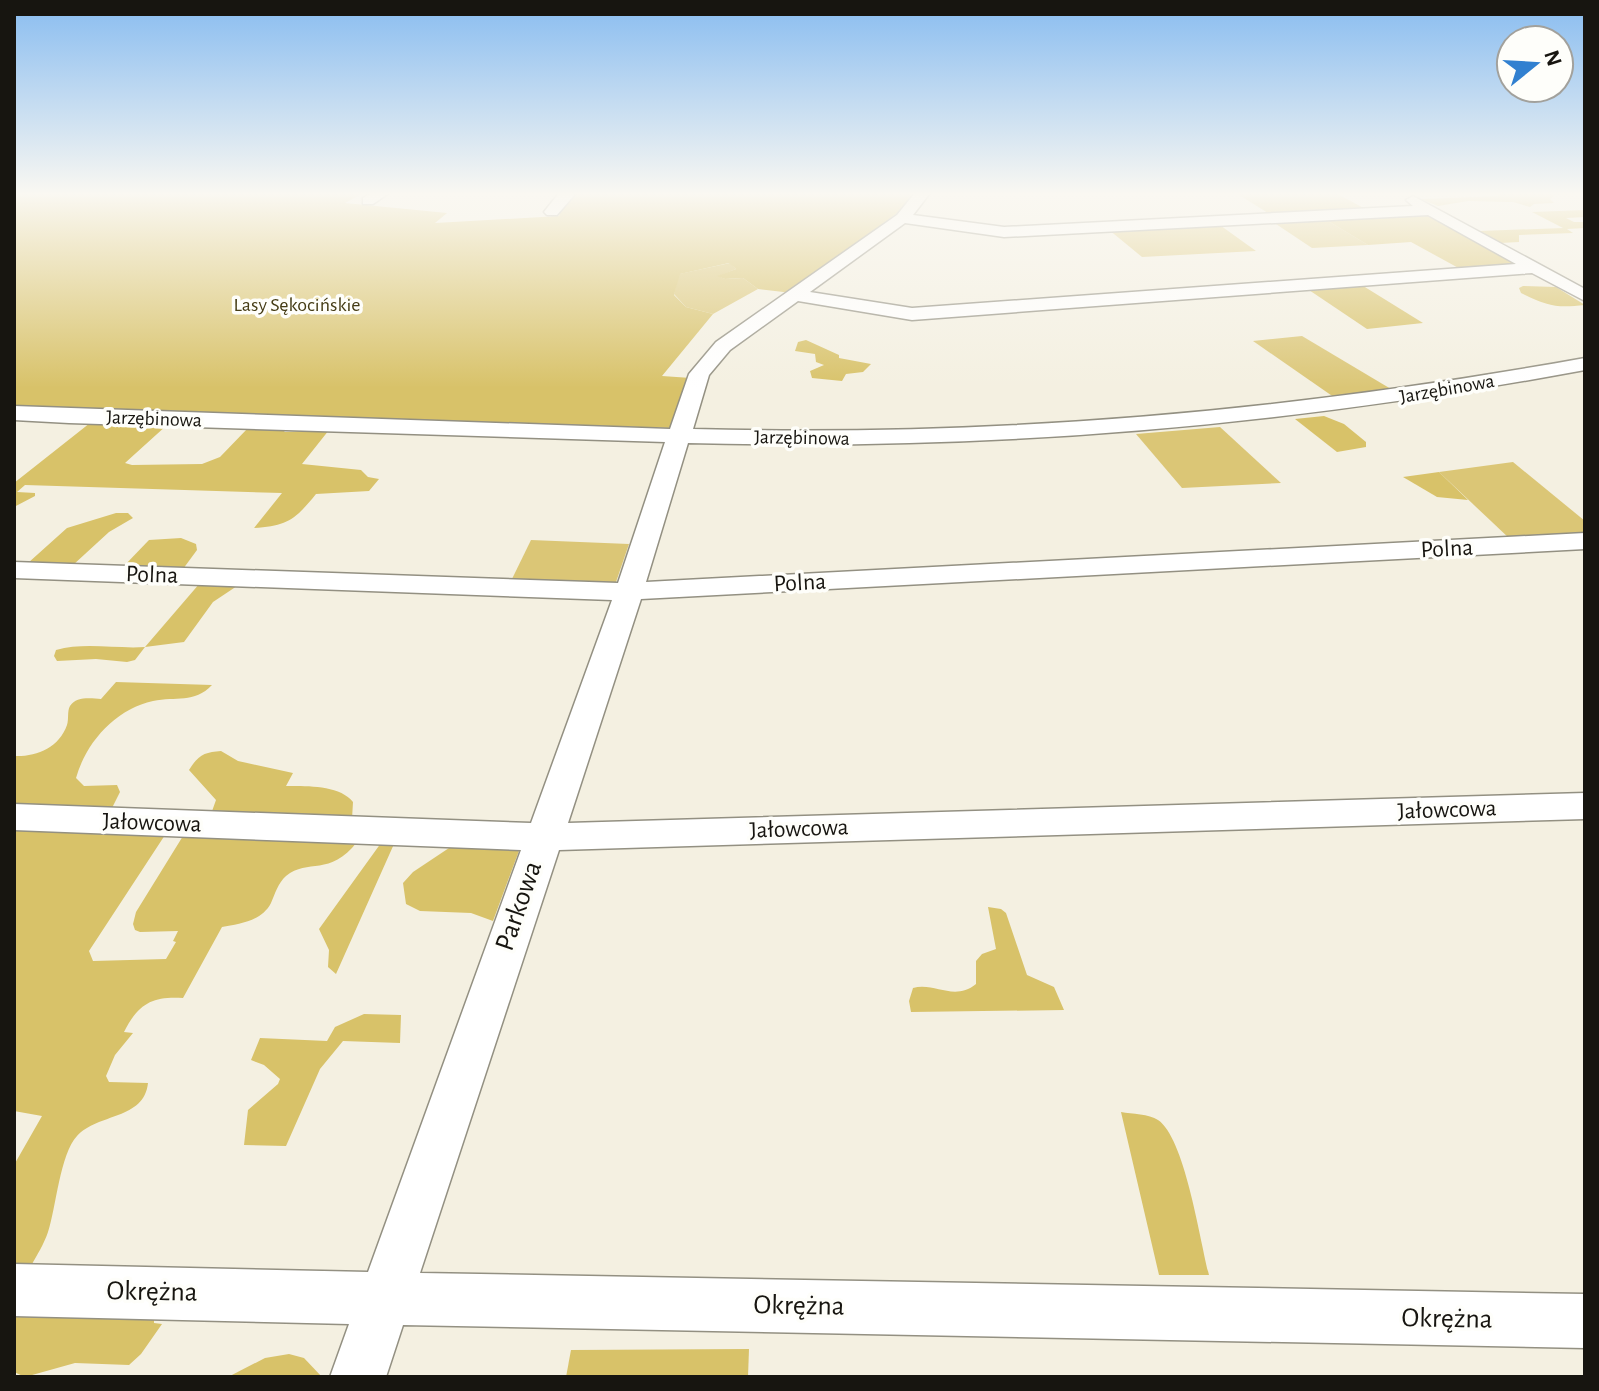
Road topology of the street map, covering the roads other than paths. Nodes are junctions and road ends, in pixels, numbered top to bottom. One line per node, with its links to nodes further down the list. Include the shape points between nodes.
1 (847, 258): 4 (street, Parkowa)
2 (1518, 258): 3 (street)
3 (1536, 268): 4 (street, via 912,314); 5 (street)
4 (795, 295): 8 (street, Parkowa, via 708,361)
5 (1585, 296)
6 (1585, 364): 8 (street, Jarzębinowa, via 1356,403 1174,424 882,438)
7 (14, 413): 8 (street, Jarzębinowa)
8 (679, 436): 11 (street, Parkowa)
9 (1585, 541): 11 (street, Polna)
10 (14, 570): 11 (street, Polna)
11 (629, 592): 14 (street, Parkowa)
12 (1585, 806): 14 (street, Jałowcowa)
13 (14, 817): 14 (street, Jałowcowa)
14 (543, 837): 16 (street, Parkowa)
15 (14, 1290): 16 (street, Okrężna)
16 (384, 1297): 17 (street, Okrężna); 18 (street, Parkowa)
17 (1585, 1321)
18 (358, 1377)

